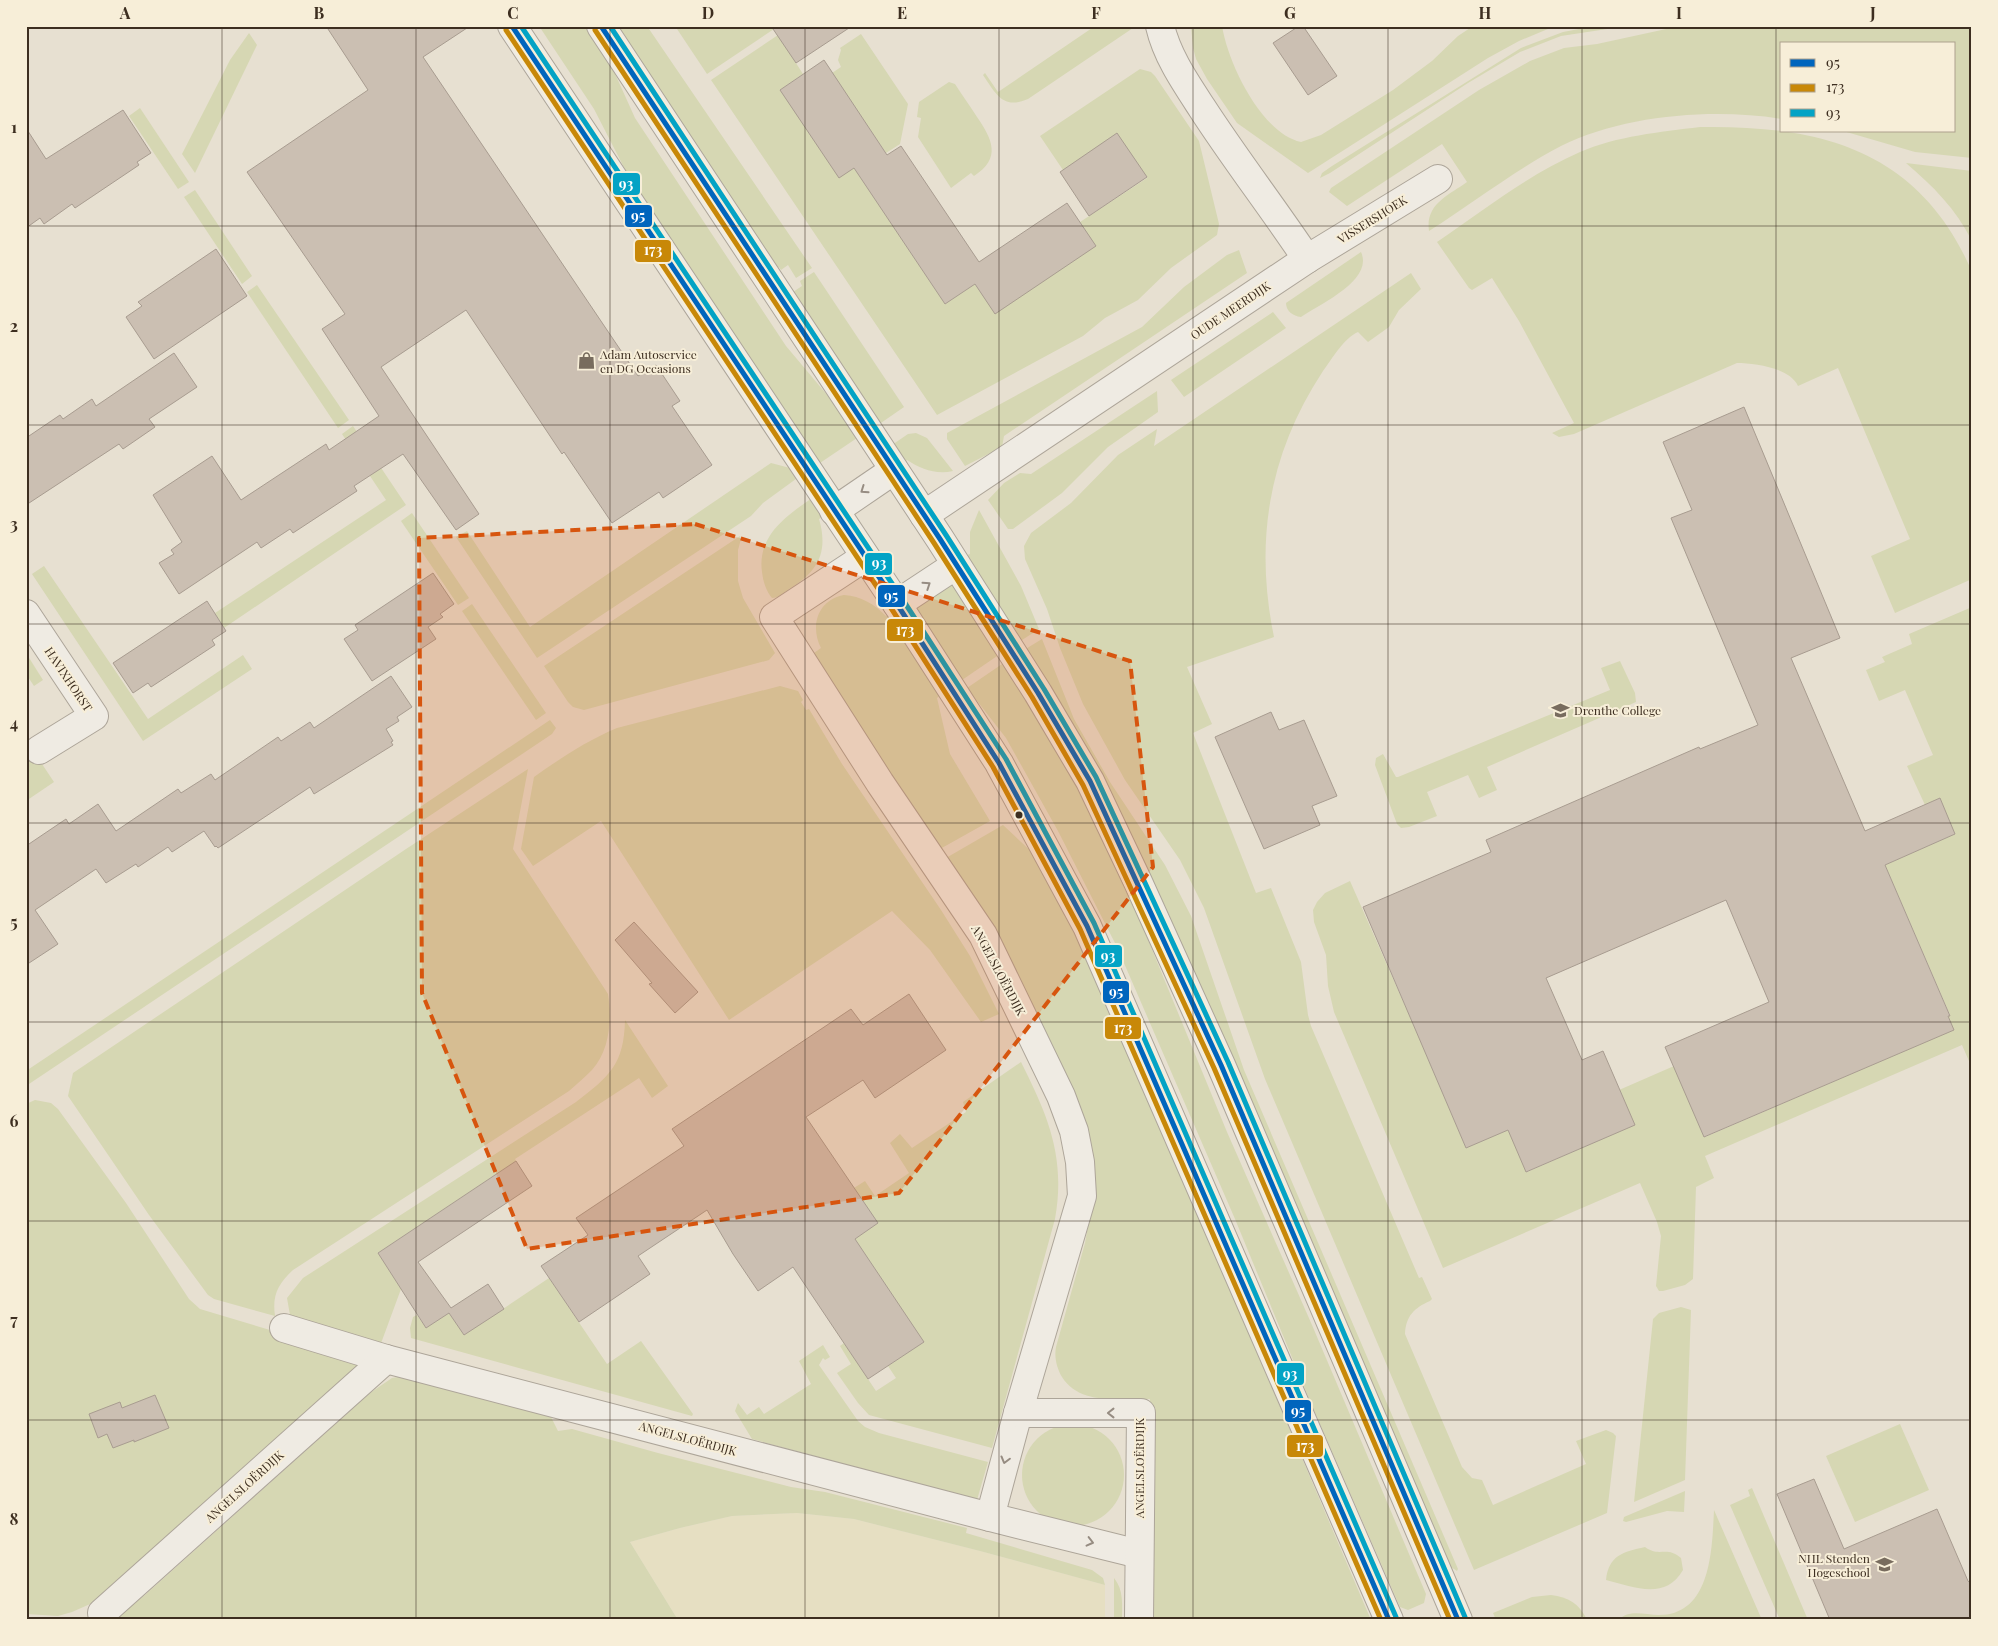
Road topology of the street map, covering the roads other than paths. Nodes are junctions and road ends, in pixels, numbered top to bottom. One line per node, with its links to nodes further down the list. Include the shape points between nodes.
1 (512, 26): 7 (street)
2 (601, 26): 6 (street)
3 (1160, 26): 5 (street, via 1164,43 1180,74)
4 (1438, 179): 5 (street, VISSERSHOEK)
5 (1307, 259): 8 (street, OUDE MEERDIJK)
6 (894, 470): 7 (street, one-way to 7); 8 (street)
7 (834, 511): 9 (street)
8 (924, 515): 10 (street)
9 (865, 557): 11 (street); 16 (street, ANGELSLOËRDIJK, via 774,617 870,768 983,935 1061,1096 1074,1131 1080,1162 1082,1196)
10 (956, 565): 11 (street, one-way to 10); 22 (street, via 1038,692 1090,782 1138,882 1221,1065)
11 (897, 604): 21 (street, via 999,764 1087,926)
12 (26, 614): 13 (street, HAVIXHORST, via 94,716)
13 (39, 750)
14 (284, 1328): 15 (street, ANGELSLOËRDIJK)
15 (386, 1359): 17 (street, ANGELSLOËRDIJK); 19 (street, ANGELSLOËRDIJK)
16 (1018, 1413): 17 (street, ANGELSLOËRDIJK, one-way to 17); 18 (street, ANGELSLOËRDIJK, one-way to 16, via 1141,1413)
17 (990, 1517): 18 (street, ANGELSLOËRDIJK, one-way to 18)
18 (1139, 1554): 20 (street, ANGELSLOËRDIJK)
19 (102, 1613)
20 (1138, 1620)
21 (1389, 1620)
22 (1458, 1620)

